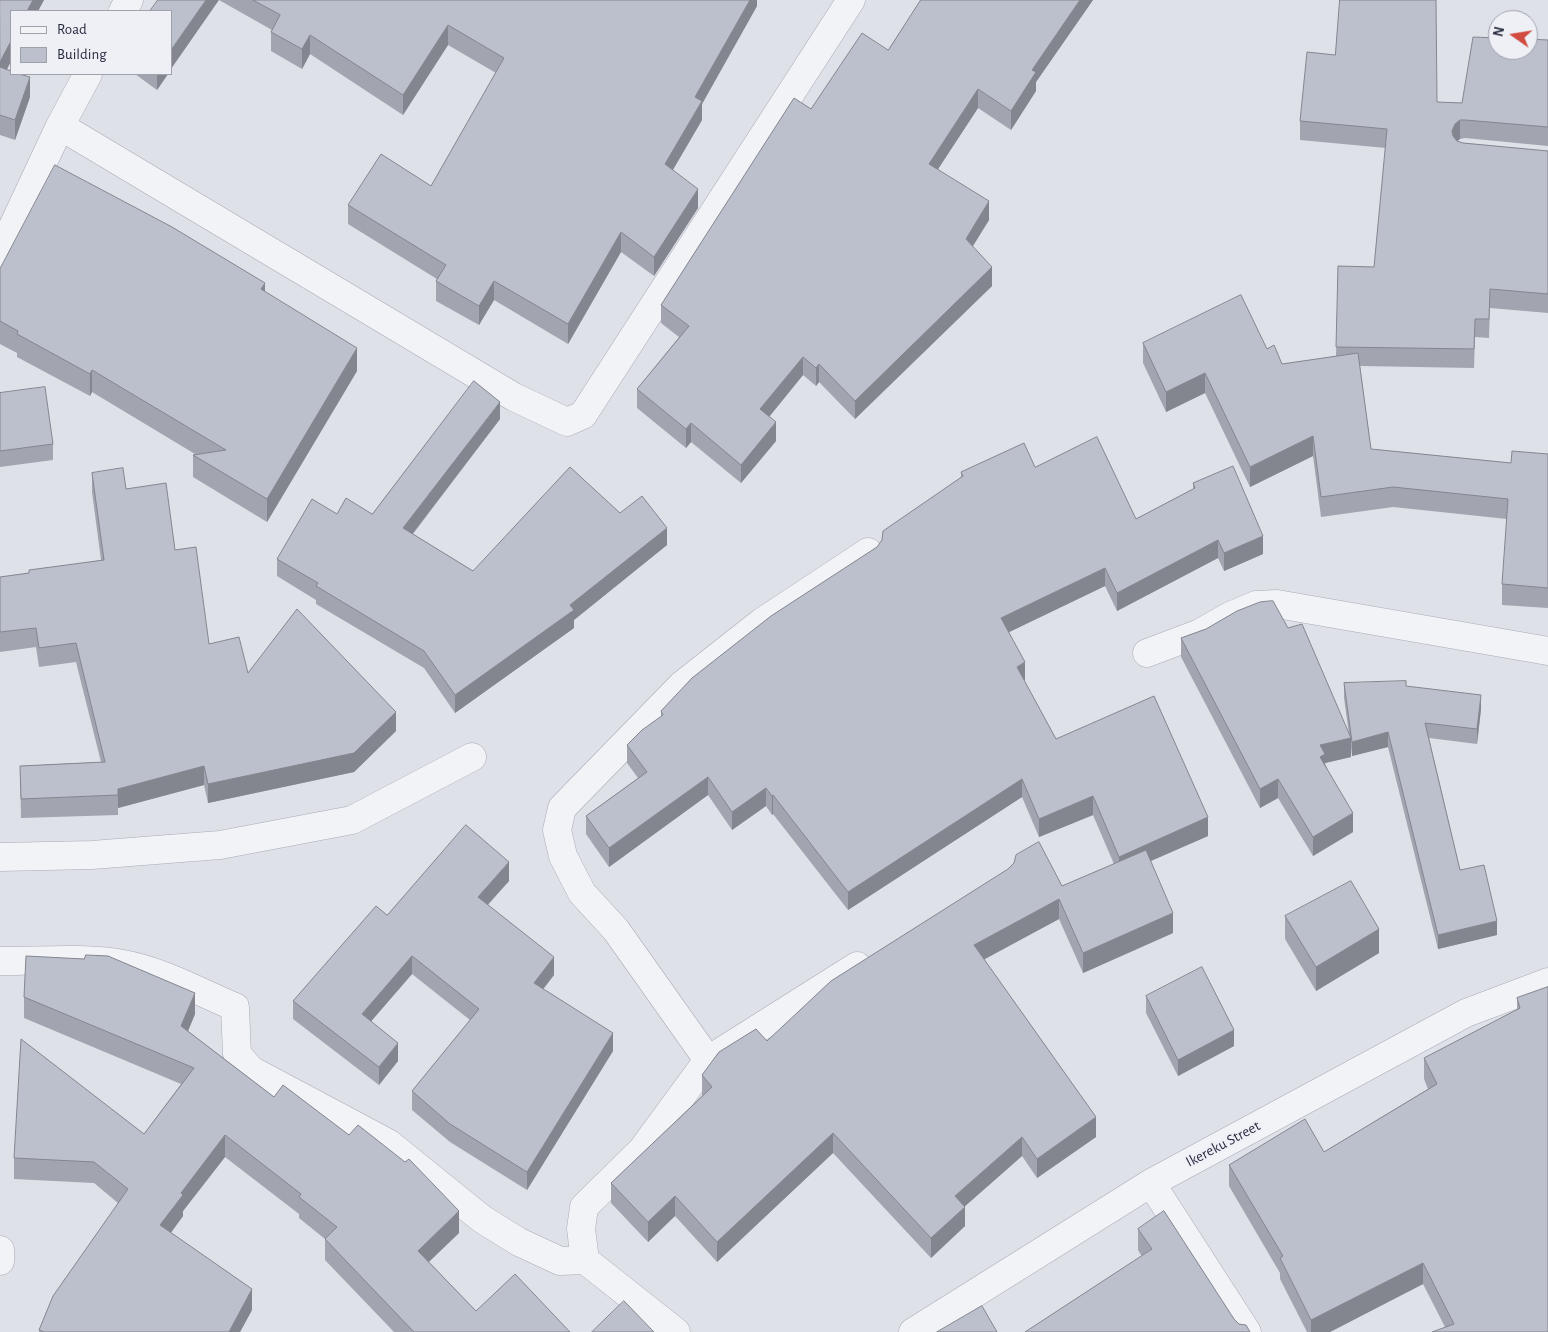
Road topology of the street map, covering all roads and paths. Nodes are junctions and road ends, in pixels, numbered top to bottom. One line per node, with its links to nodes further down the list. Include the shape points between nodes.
1 (848, 1): 3 (street, via 583,414 567,422 514,397)
2 (87, 75): 3 (street)
3 (60, 126): 4 (street)
4 (0, 254)
5 (868, 552): 13 (street, via 762,622 682,684 562,808 557,830 563,856 582,893 616,930)
6 (1548, 651): 7 (street, via 1277,604 1256,605 1200,633)
7 (1147, 653)
8 (472, 757): 9 (street, via 352,820 220,845 92,855)
9 (0, 856)
10 (875, 954): 13 (street)
11 (0, 961): 16 (street, via 83,959 124,964 163,976 235,1007 238,1054 251,1070 388,1143 482,1219 519,1242 560,1261)
12 (1548, 982): 14 (street, Ikereku Street, via 1466,1013)
13 (708, 1060): 16 (street, via 642,1150 584,1207 581,1229)
14 (1151, 1182): 19 (street, Ikereku Street); 20 (street)
15 (0, 1250): 17 (street)
16 (585, 1260): 18 (street)
17 (0, 1261)
18 (676, 1332)
19 (912, 1332)
20 (1247, 1332)

